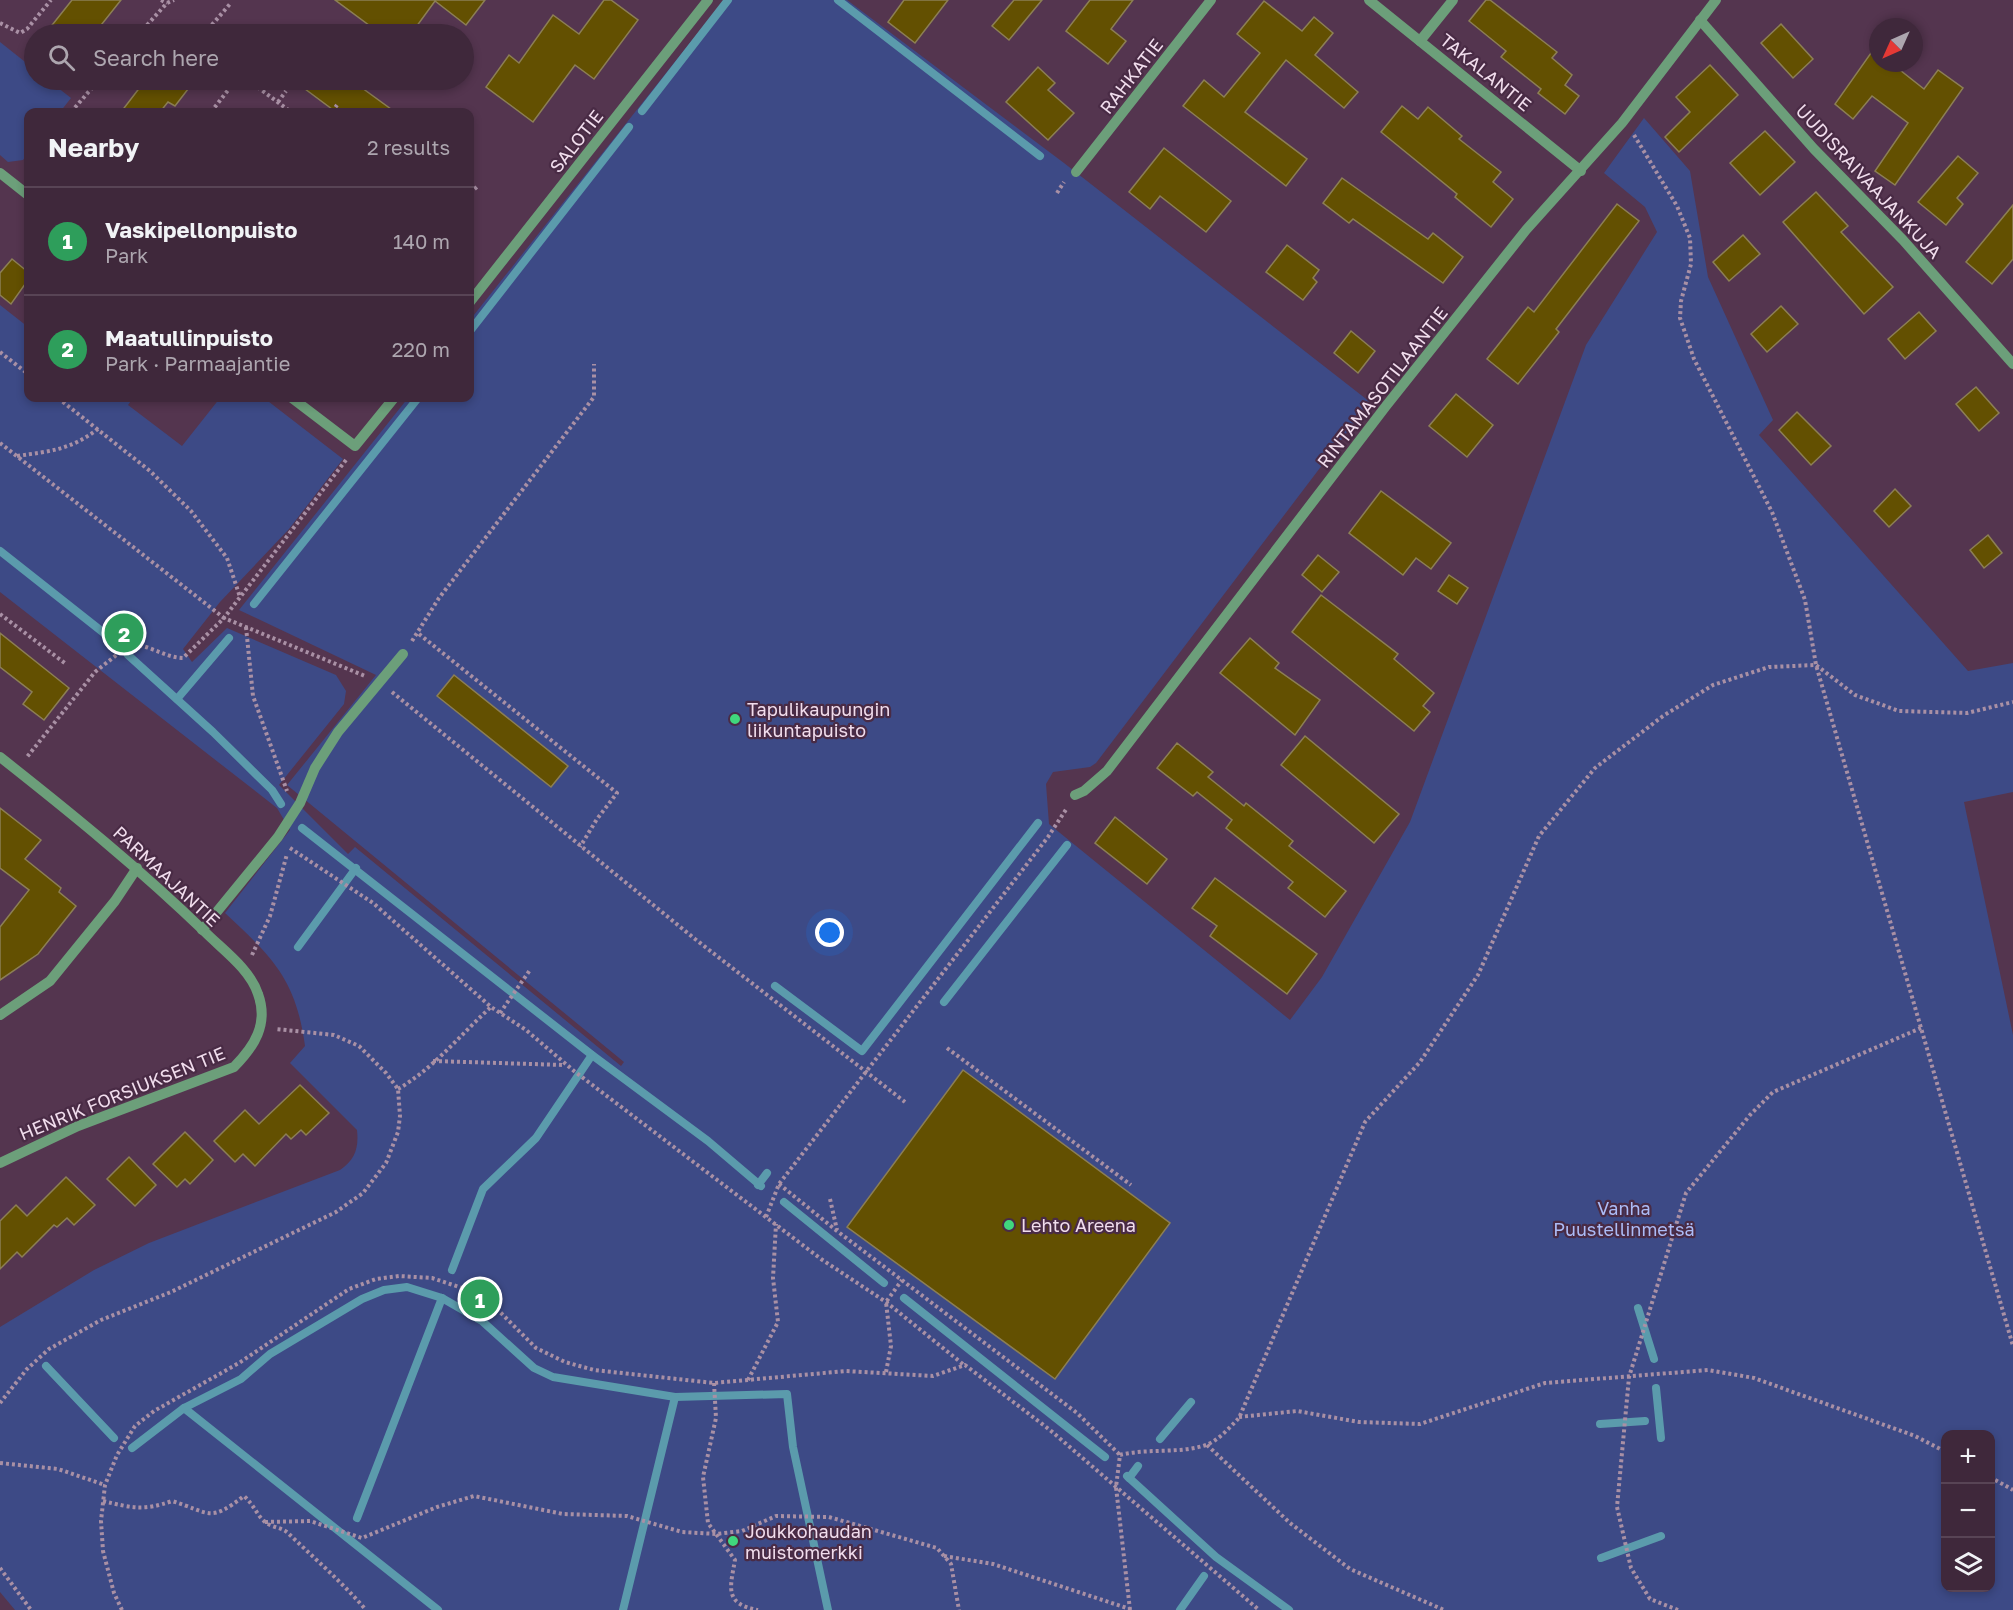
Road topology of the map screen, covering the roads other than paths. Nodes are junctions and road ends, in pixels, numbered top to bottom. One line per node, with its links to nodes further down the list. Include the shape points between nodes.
1 (708, 0): 12 (street, SALOTIE)
2 (1211, 0): 9 (street, RAHKATIE)
3 (1369, 0): 7 (street, TAKALANTIE)
4 (1453, 0): 7 (street)
5 (1716, 0): 6 (street, RINTAMASOTILAANTIE)
6 (1700, 20): 8 (street, RINTAMASOTILAANTIE); 13 (street, UUDISRAIVAAJANKUJA)
7 (1420, 41): 8 (street, TAKALANTIE)
8 (1581, 171): 18 (street, RINTAMASOTILAANTIE, via 1526,230 1386,406 1107,771)
9 (1077, 172)
10 (0, 173): 11 (street)
11 (24, 192)
12 (474, 297)
13 (2013, 364)
14 (297, 402): 15 (street, via 355,446)
15 (391, 402)
16 (403, 654): 20 (street, via 338,732 278,837)
17 (0, 756): 19 (street, PARMAAJANTIE)
18 (1075, 795)
19 (137, 868): 20 (street, PARMAAJANTIE); 21 (street, via 50,981)
20 (202, 930): 22 (street, PARMAAJANTIE, via 250,977 259,994 260,1028)
21 (0, 1015)
22 (252, 1048): 23 (street, HENRIK FORSIUKSEN TIE, via 234,1067 78,1126)
23 (0, 1163)

